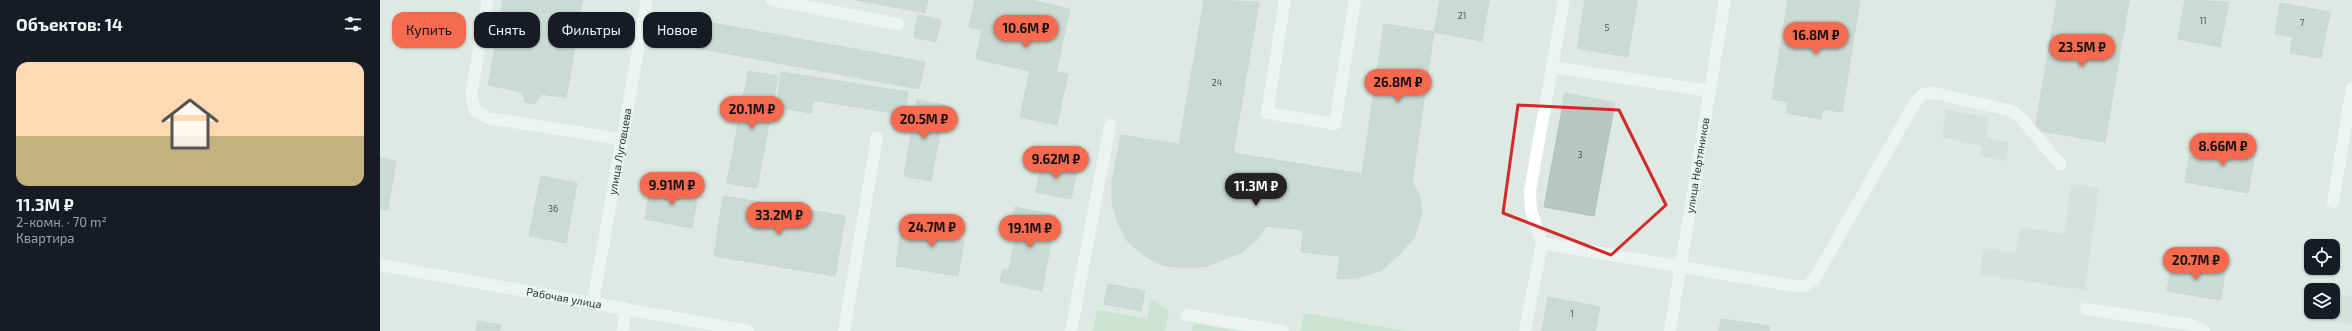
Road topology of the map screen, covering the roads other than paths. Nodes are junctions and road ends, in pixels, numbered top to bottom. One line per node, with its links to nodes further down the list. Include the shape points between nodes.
1 (488, 0): 14 (street, via 471,95 475,110 487,118)
2 (647, 0): 14 (street, улица Луговцева)
3 (772, 0): 8 (street)
4 (1285, 0): 5 (street, via 1267,113 1335,124)
5 (1355, 0)
6 (1564, 0): 9 (street)
7 (1725, 0): 11 (street, улица Нефтяников)
8 (898, 24)
9 (1552, 67): 11 (street); 17 (street, via 1529,201)
10 (2352, 88): 16 (street)
11 (1710, 91): 19 (street, улица Нефтяников)
12 (1110, 125): 27 (street)
13 (877, 138): 26 (street)
14 (621, 139): 20 (street, улица Луговцева)
15 (2060, 164): 19 (street, via 2012,111 1934,93 1924,94 1916,101 1815,278 1806,286)
16 (2333, 202)
17 (1542, 243): 19 (street); 29 (street)
18 (380, 265): 20 (street, Рабочая улица)
19 (1681, 267): 30 (street, улица Нефтяников)
20 (593, 302): 21 (street, Рабочая улица)
21 (625, 308): 24 (street); 25 (street, Рабочая улица)
22 (2086, 309): 31 (street, via 2192,325)
23 (1187, 315): 28 (street)
24 (623, 331)
25 (748, 331)
26 (844, 331)
27 (1071, 331)
28 (1283, 331)
29 (1525, 331)
30 (1670, 331)
31 (2204, 331)

